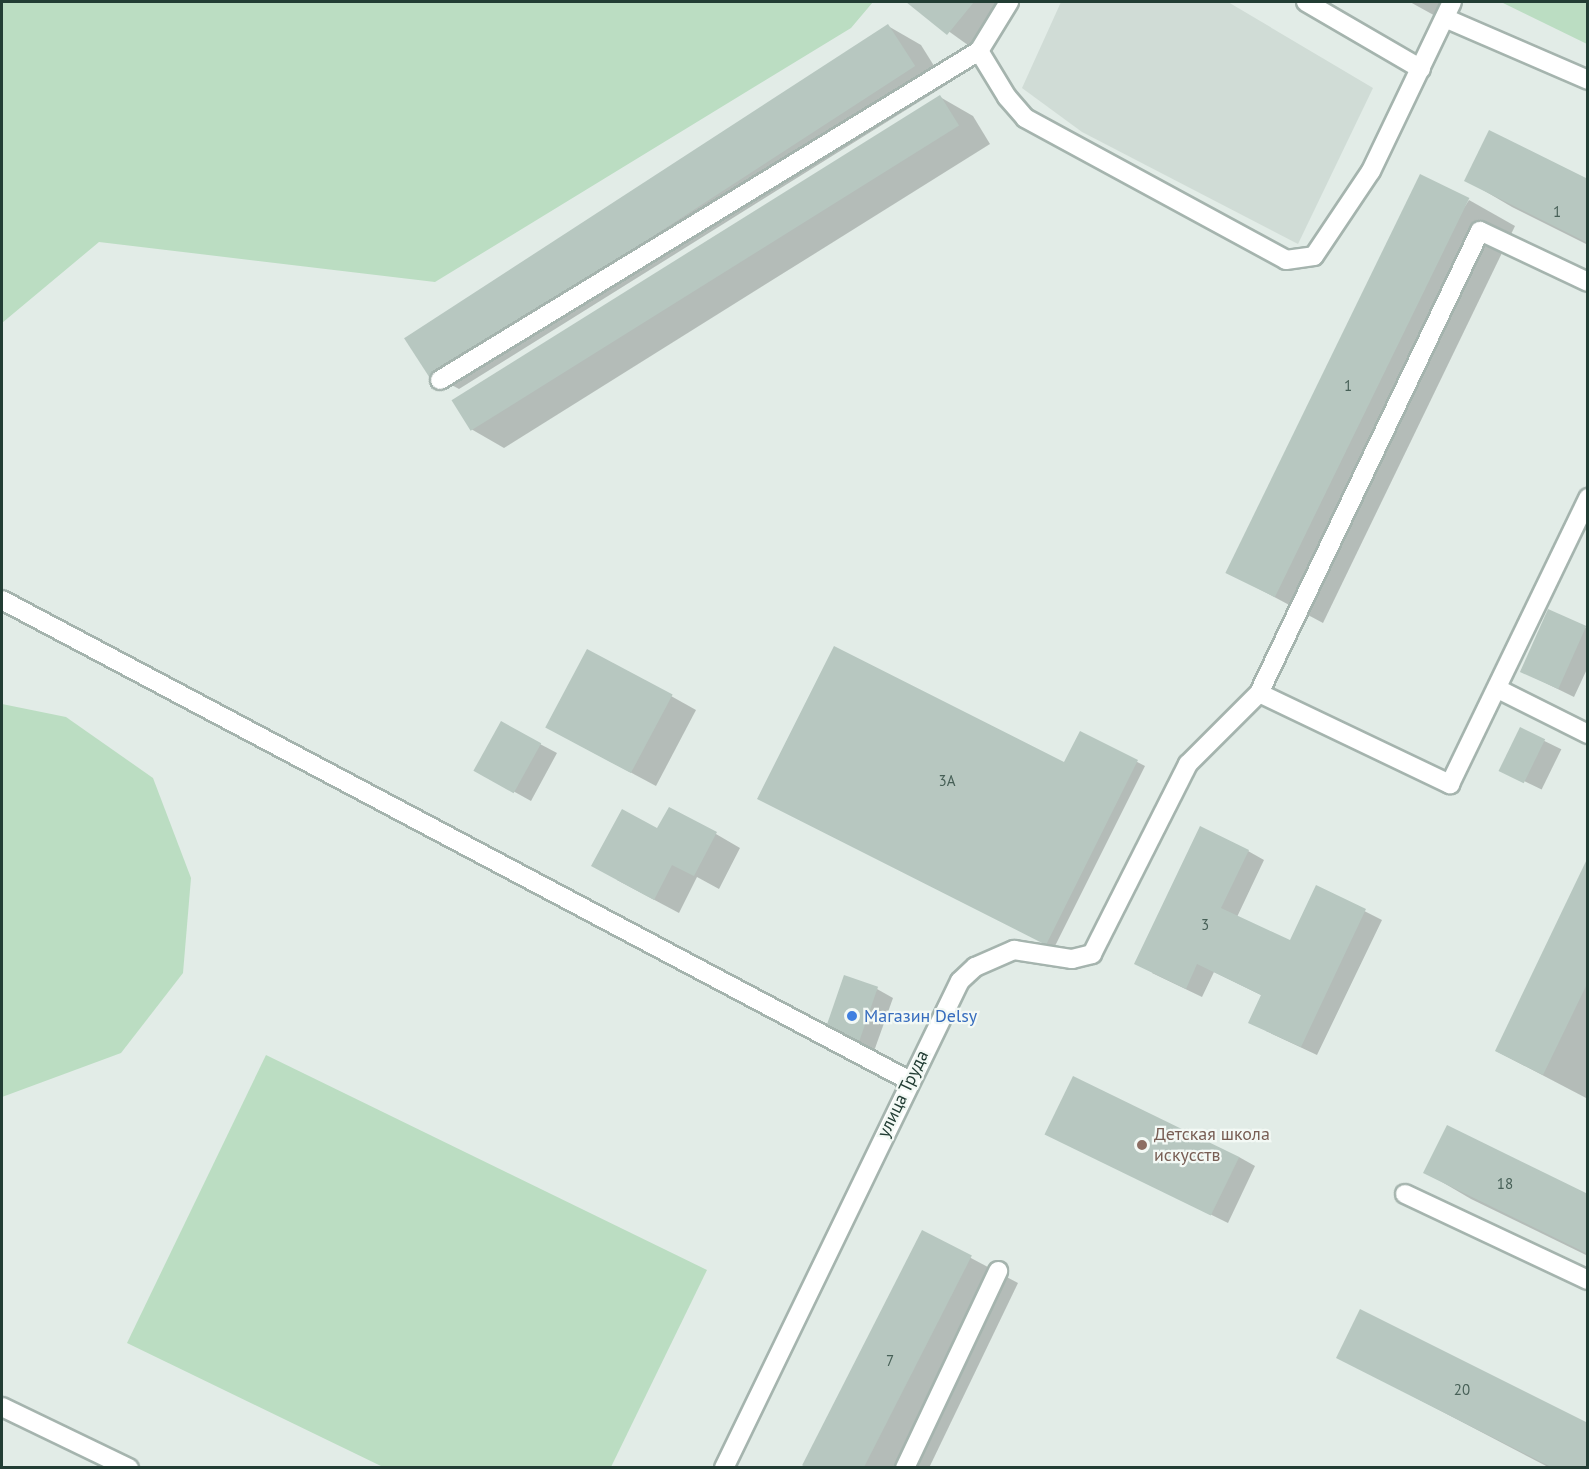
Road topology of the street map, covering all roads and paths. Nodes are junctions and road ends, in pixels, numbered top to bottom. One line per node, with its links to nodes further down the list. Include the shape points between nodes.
1 (1009, 2): 4 (street)
2 (1306, 2): 5 (street)
3 (1449, 10): 5 (street); 6 (street)
4 (979, 51): 5 (street, via 1025,118 1286,260 1314,256 1371,171); 8 (street)
5 (1420, 69)
6 (1587, 80)
7 (1587, 282): 12 (street, via 1480,231)
8 (440, 380)
9 (1587, 498): 11 (street)
10 (2, 600): 14 (street)
11 (1498, 689): 12 (street, via 1450,784); 13 (street)
12 (1259, 693): 14 (street, улица Труда, via 1188,764 1092,954 1072,959 1014,950 975,967 960,981 945,1005)
13 (1587, 734)
14 (910, 1081): 20 (street, улица Труда)
15 (1405, 1194): 17 (street)
16 (998, 1271): 21 (street)
17 (1587, 1280)
18 (2, 1407): 19 (street)
19 (129, 1467)
20 (724, 1467)
21 (905, 1467)

